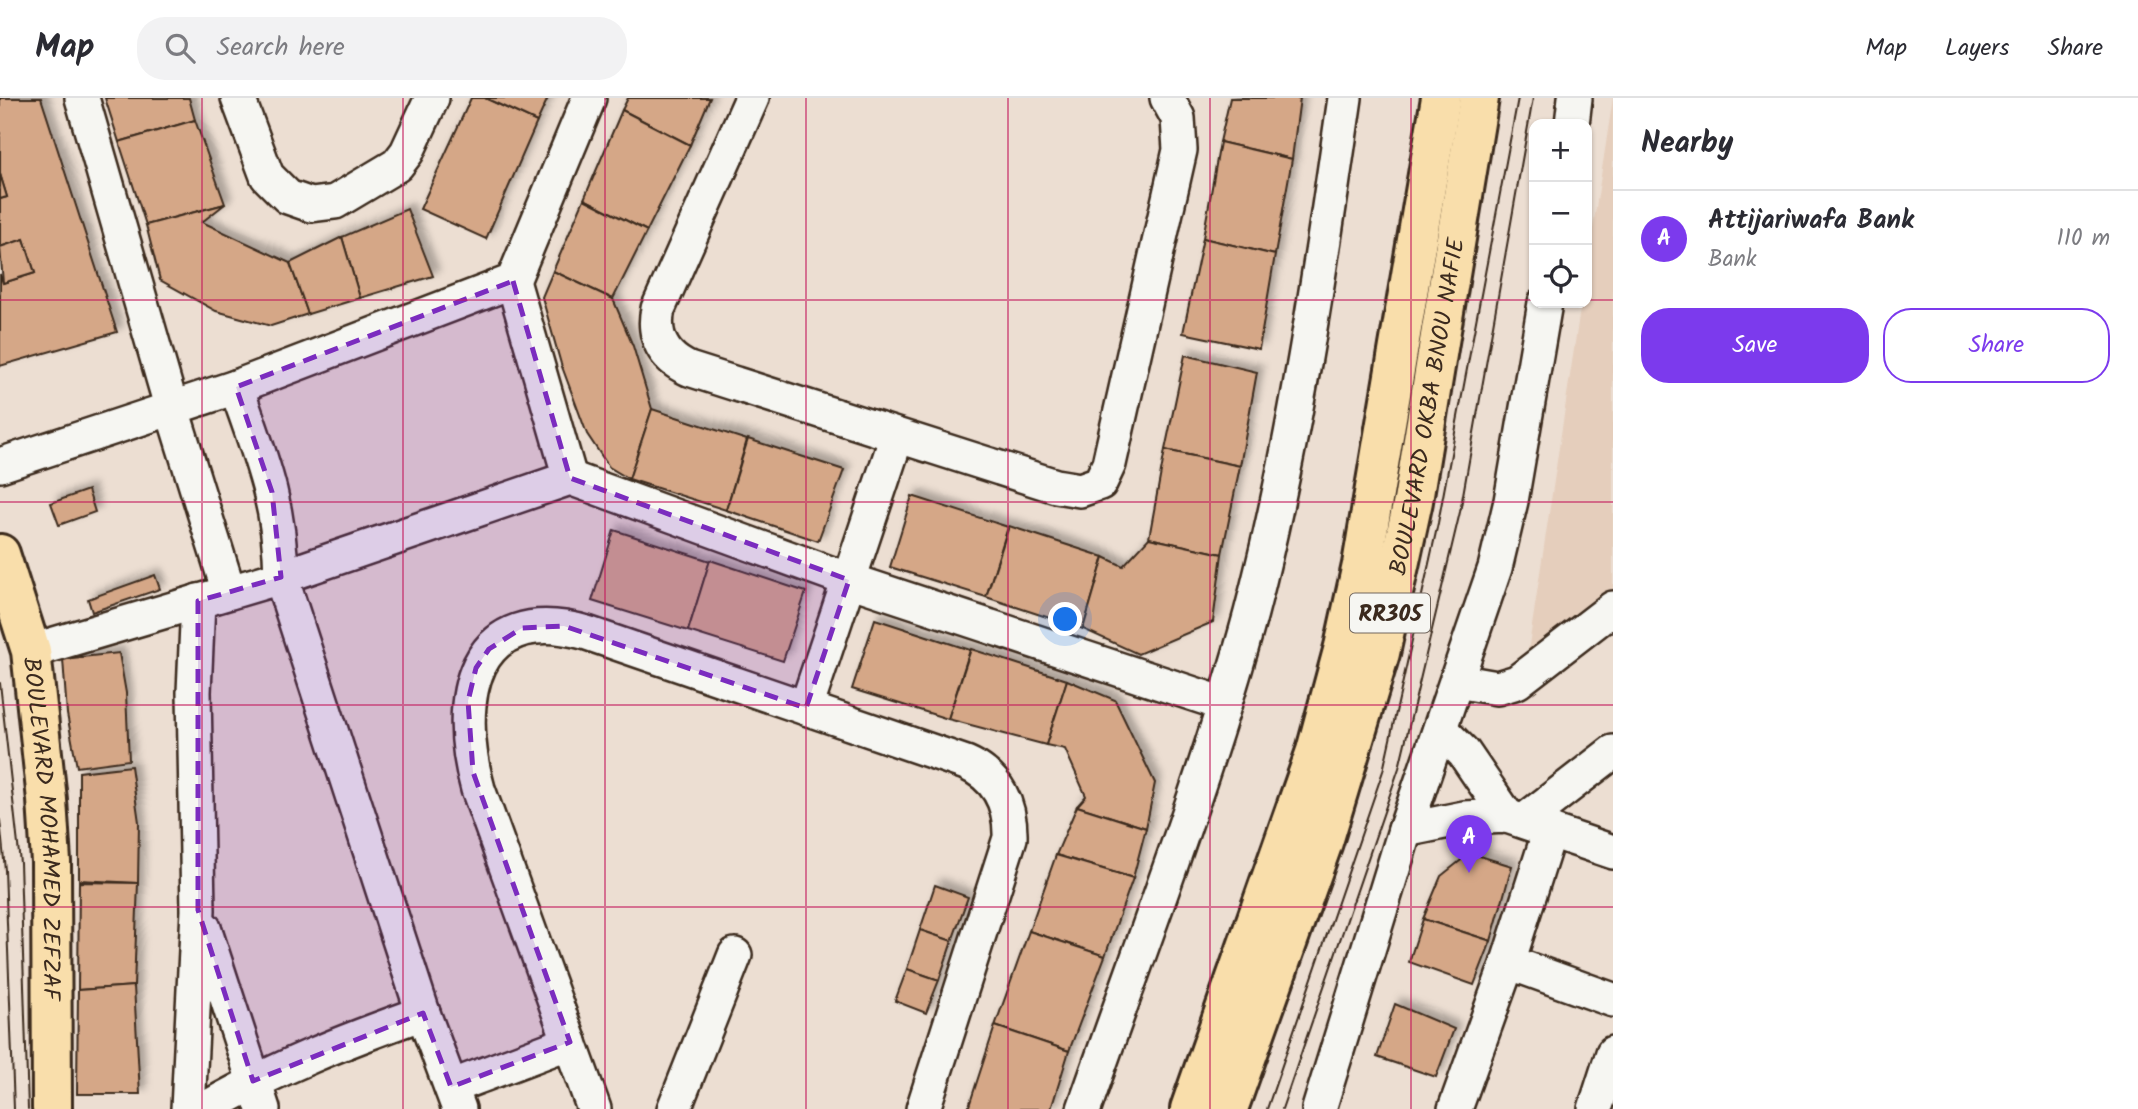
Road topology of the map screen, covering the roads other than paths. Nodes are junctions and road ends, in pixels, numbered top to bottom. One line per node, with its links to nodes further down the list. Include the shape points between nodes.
1 (82, 98): 15 (street)
2 (238, 98): 3 (street, via 267,176 288,197 311,205 335,202 397,165)
3 (432, 98)
4 (589, 98): 12 (street)
5 (752, 98): 16 (street, via 658,309 660,344 689,369)
6 (1167, 98): 16 (street, via 1178,118 1180,150 1104,479 1090,489 1073,490)
7 (1345, 98): 26 (street, via 1289,443)
8 (1441, 98): 49 (main road, BOULEVARD OKBA BNOU NAFIE / RR305, via 1344,647 1316,751)
9 (1479, 98): 50 (main road, BOULEVARD OKBA BNOU NAFIE / RR305, via 1413,500 1380,653 1322,842)
10 (1575, 98): 11 (street)
11 (1573, 119)
12 (513, 281): 14 (street); 18 (street)
13 (1544, 308): 25 (street, via 1506,523)
14 (236, 387): 15 (street); 20 (street, via 272,492)
15 (171, 406): 17 (street); 22 (street)
16 (897, 436): 21 (street)
17 (0, 465)
18 (570, 478): 20 (street); 21 (street)
19 (0, 554): 24 (main road, BOULEVARD MOHAMED ZEFZAF)
20 (281, 576): 22 (street); 37 (street)
21 (849, 580): 26 (street); 27 (street)
22 (213, 596): 24 (street); 33 (street, via 194,692)
23 (1613, 608): 25 (street, via 1517,682 1497,688)
24 (31, 651): 42 (main road, BOULEVARD MOHAMED ZEFZAF, via 51,862)
25 (1457, 681): 28 (street)
26 (1224, 704): 48 (street)
27 (806, 708): 38 (street, via 564,626 522,628 489,649 477,668 468,701 473,772); 47 (street, via 976,767 996,784 1006,808 1010,838 1003,866)
28 (1440, 729): 30 (street); 31 (street)
29 (1613, 751): 30 (street)
30 (1527, 822): 31 (street, via 1464,818); 32 (street); 35 (street)
31 (1405, 830): 51 (street)
32 (1613, 852)
33 (198, 910): 40 (street); 43 (street)
34 (735, 956): 46 (street)
35 (1508, 962): 36 (street); 52 (street)
36 (1613, 1000)
37 (423, 1013): 40 (street, via 330,1046); 41 (street)
38 (569, 1042): 41 (street); 45 (street)
39 (1613, 1053): 53 (street)
40 (258, 1095): 44 (street)
41 (455, 1098)
42 (52, 1109)
43 (188, 1109)
44 (205, 1109)
45 (594, 1109)
46 (674, 1109)
47 (923, 1109)
48 (1084, 1109)
49 (1190, 1109)
50 (1228, 1109)
51 (1319, 1109)
52 (1455, 1109)
53 (1595, 1109)

